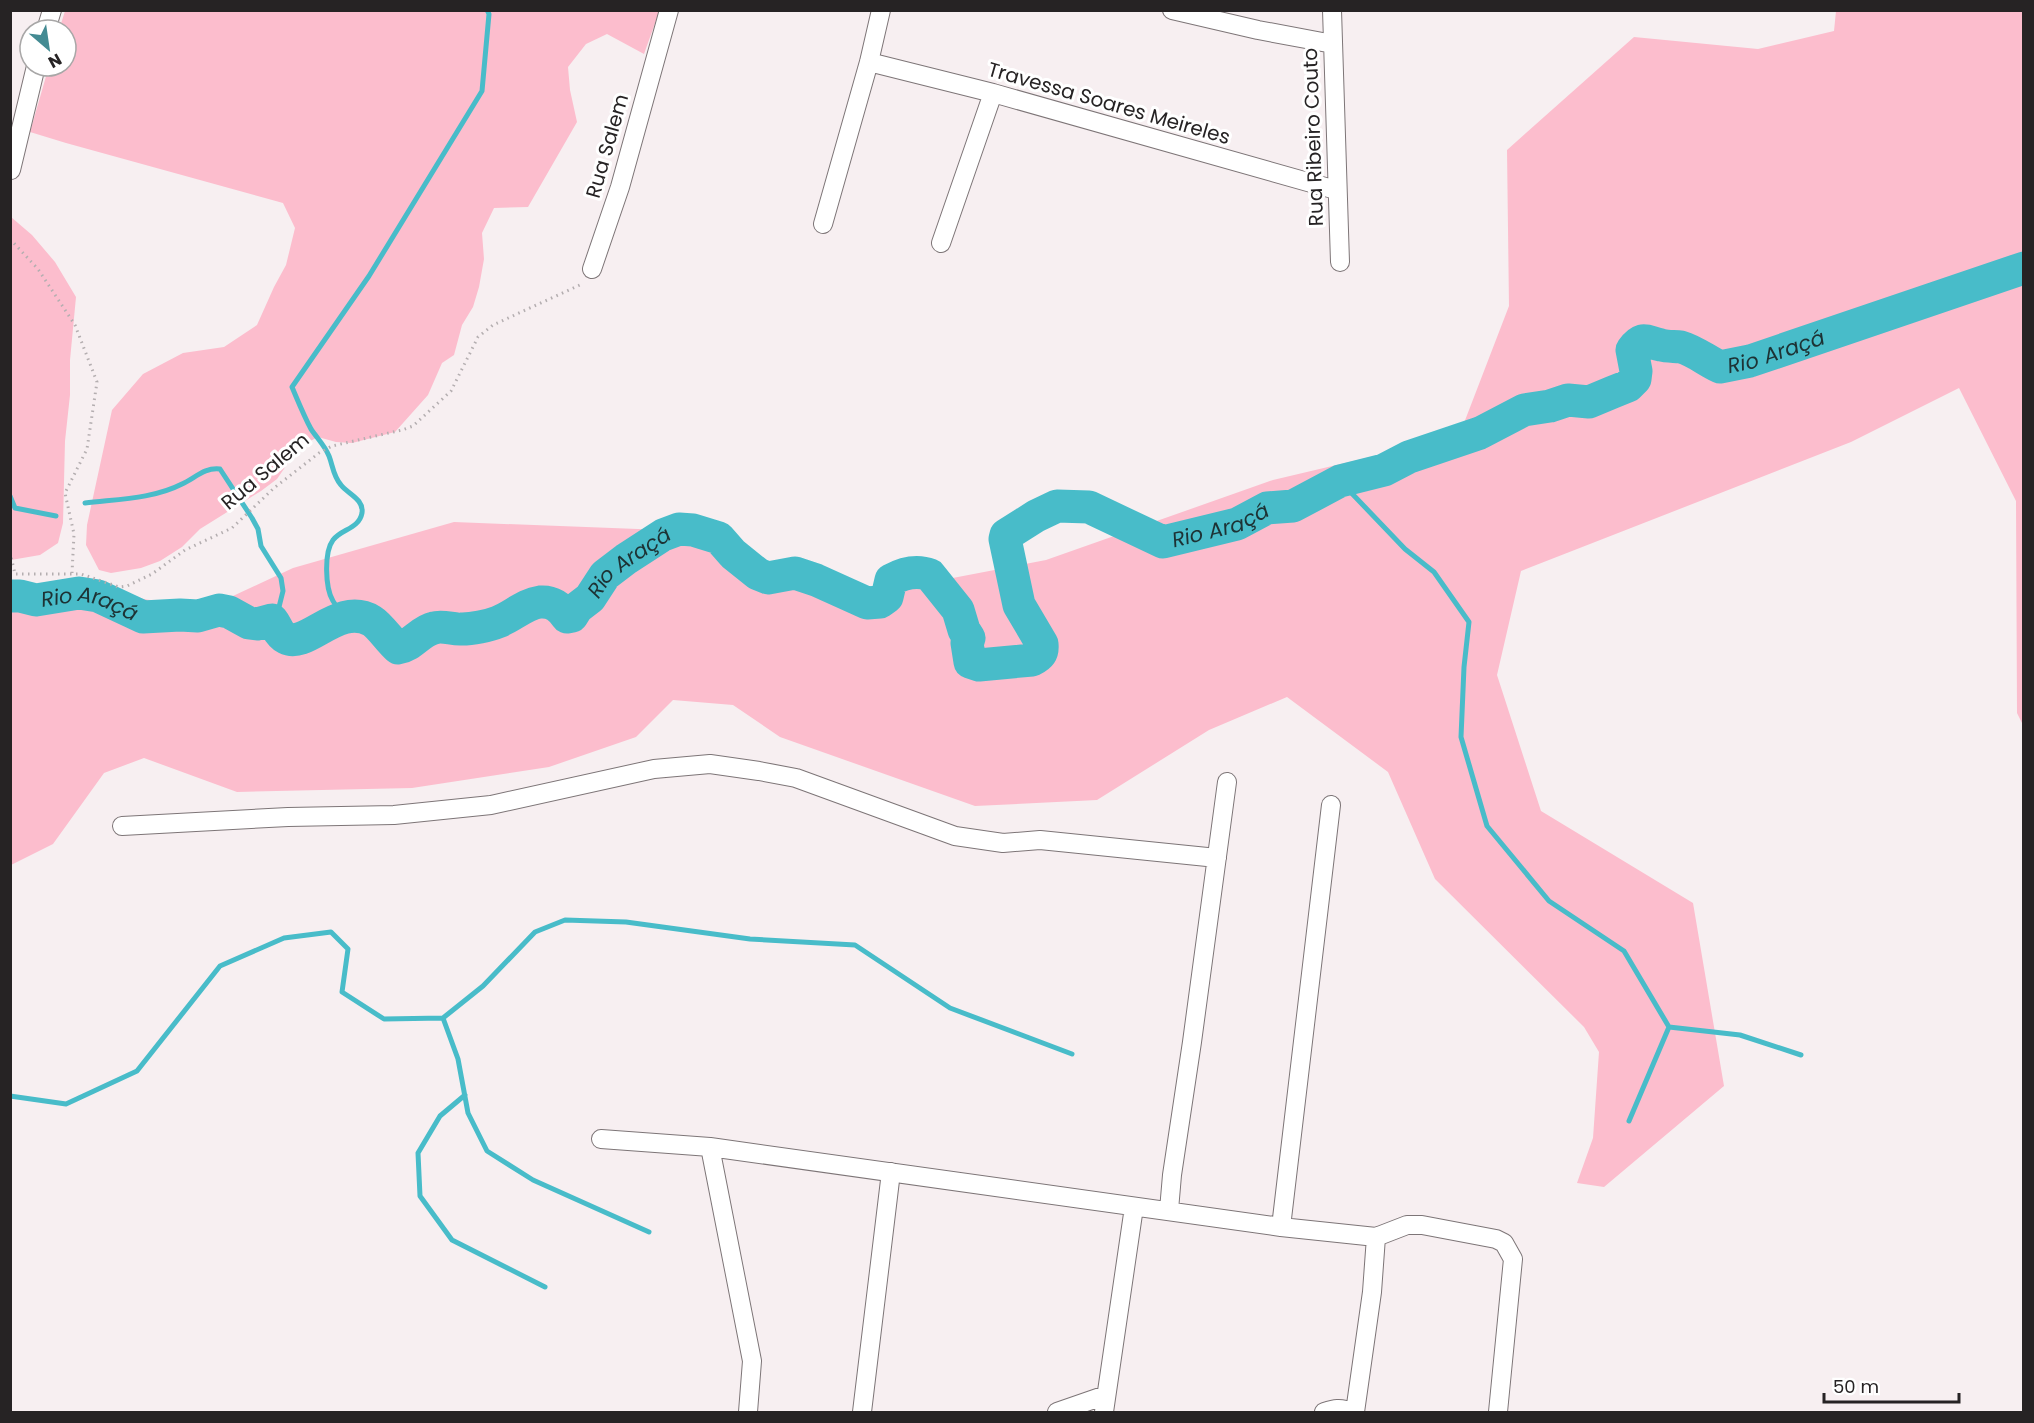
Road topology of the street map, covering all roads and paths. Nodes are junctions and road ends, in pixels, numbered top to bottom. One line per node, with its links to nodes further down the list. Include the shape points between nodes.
1 (669, 10): 15 (street, Rua Salem, via 620,187)
2 (881, 10): 6 (street)
3 (1172, 10): 5 (street)
4 (1332, 10): 5 (street, Rua Ribeiro Couto)
5 (1333, 44): 10 (street, Rua Ribeiro Couto)
6 (869, 62): 8 (street, Travessa Soares Meireles); 11 (street)
7 (33, 78): 9 (street)
8 (993, 93): 10 (street, Travessa Soares Meireles); 13 (street)
9 (11, 170)
10 (1336, 190): 14 (street, Rua Ribeiro Couto)
11 (823, 224)
12 (10, 239): 17 (path, via 38,269 75,325 97,382 87,449 65,493 74,534)
13 (940, 243)
14 (1340, 262)
15 (592, 269): 17 (path, Rua Salem, via 585,282 493,325 478,337 451,391 413,426 332,446 319,453 273,488 232,528 185,550 127,586)
16 (10, 552): 18 (path)
17 (72, 573): 18 (path, Rua Salem)
18 (13, 574)
19 (1227, 782): 22 (street)
20 (1331, 805): 28 (street)
21 (122, 826): 22 (street, via 394,815 491,805 654,769 710,764 796,778 955,836 1003,843 1040,840)
22 (1216, 858): 27 (street)
23 (601, 1139): 24 (street)
24 (710, 1147): 25 (street); 31 (street, via 752,1361)
25 (891, 1172): 26 (street); 32 (street)
26 (1134, 1207): 27 (street); 30 (street)
27 (1169, 1210): 28 (street)
28 (1281, 1227): 29 (street)
29 (1376, 1237): 35 (street, via 1371,1302); 36 (street, via 1407,1225 1422,1225 1496,1239 1510,1251 1513,1259)
30 (1105, 1404): 33 (street)
31 (748, 1413)
32 (862, 1413)
33 (1057, 1413)
34 (1324, 1413): 35 (street, via 1337,1409)
35 (1353, 1413)
36 (1498, 1413)

